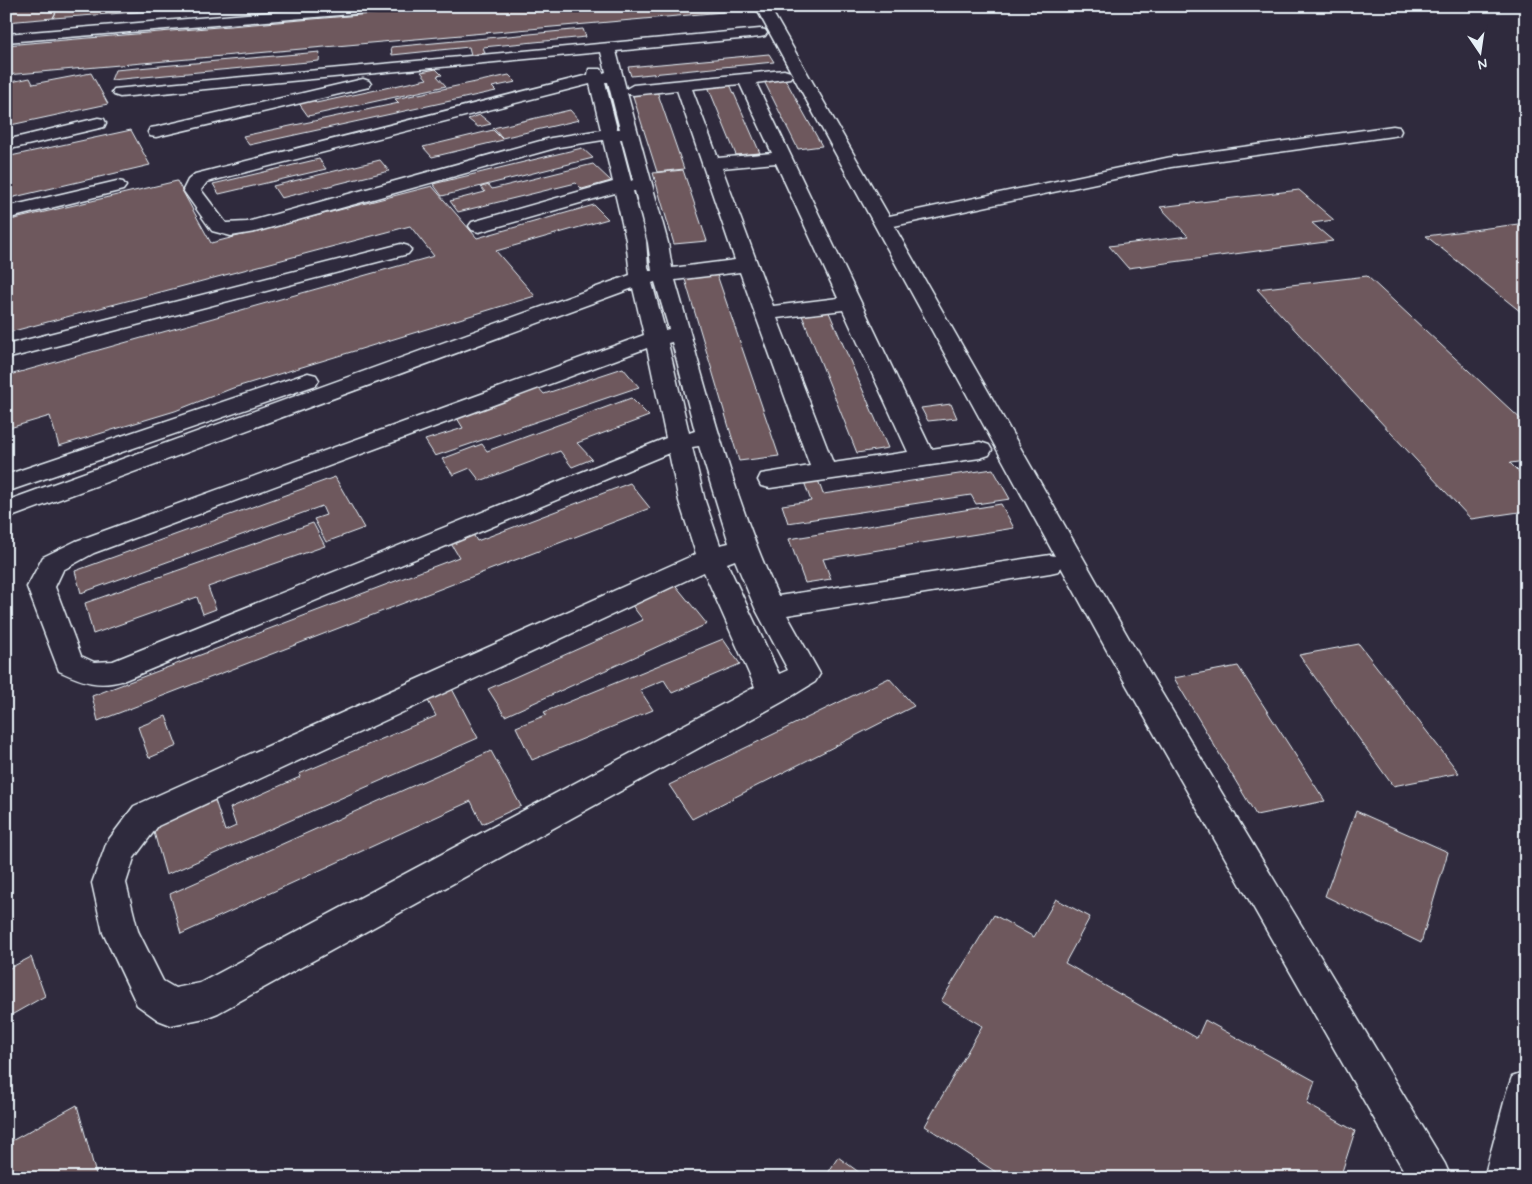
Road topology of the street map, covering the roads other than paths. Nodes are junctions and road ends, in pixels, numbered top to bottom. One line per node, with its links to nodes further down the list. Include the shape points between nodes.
1 (401, 6): 3 (street)
2 (762, 6): 27 (street)
3 (378, 7): 4 (street)
4 (300, 9): 6 (street)
5 (6, 31): 6 (street)
6 (54, 31): 8 (street)
7 (760, 33): 9 (street)
8 (6, 38)
9 (598, 48): 10 (street); 12 (street)
10 (462, 61): 16 (street); 19 (street)
11 (784, 75): 13 (street)
12 (606, 77): 20 (street); 20 (street, via 201,178 192,190 219,227 231,230 248,228 557,142)
13 (746, 79): 14 (street); 22 (street)
14 (683, 85): 15 (street); 23 (street)
15 (633, 90)
16 (120, 92)
17 (98, 123): 21 (street)
18 (1393, 131): 27 (street, via 1171,162)
19 (156, 132)
20 (620, 134): 25 (street)
21 (6, 144)
22 (782, 158): 23 (street); 32 (street)
23 (711, 164): 30 (street)
24 (117, 186): 26 (street)
25 (633, 186): 28 (street, via 612,188); 31 (street, via 658,243)
26 (6, 213)
27 (883, 223): 53 (street, via 1121,650)
28 (478, 226)
29 (400, 250): 36 (street)
30 (744, 258): 31 (street); 33 (street)
31 (650, 270): 34 (street); 35 (street); 43 (street); 46 (street)
32 (851, 303): 33 (street); 40 (street)
33 (766, 313): 41 (street)
34 (681, 333): 35 (street); 37 (street)
35 (656, 338): 38 (street); 38 (street, via 85,547 52,564 41,587 69,663 91,673 114,672)
36 (6, 352)
37 (708, 436): 38 (street); 44 (street)
38 (678, 442): 45 (street)
39 (980, 450): 40 (street)
40 (923, 458): 41 (street)
41 (825, 473): 42 (street)
42 (770, 480)
43 (6, 484)
44 (726, 495): 45 (street); 47 (street)
45 (692, 501): 48 (street)
46 (6, 510)
47 (745, 547): 48 (street); 50 (street)
48 (711, 558): 51 (street); 51 (street, via 146,816 119,852 109,883 121,932 150,992 171,1007 205,1000)
49 (1050, 564): 50 (street)
50 (769, 608): 51 (street, via 805,674)
51 (773, 693)
52 (1526, 1091): 54 (street)
53 (1432, 1178)
54 (1504, 1178)

